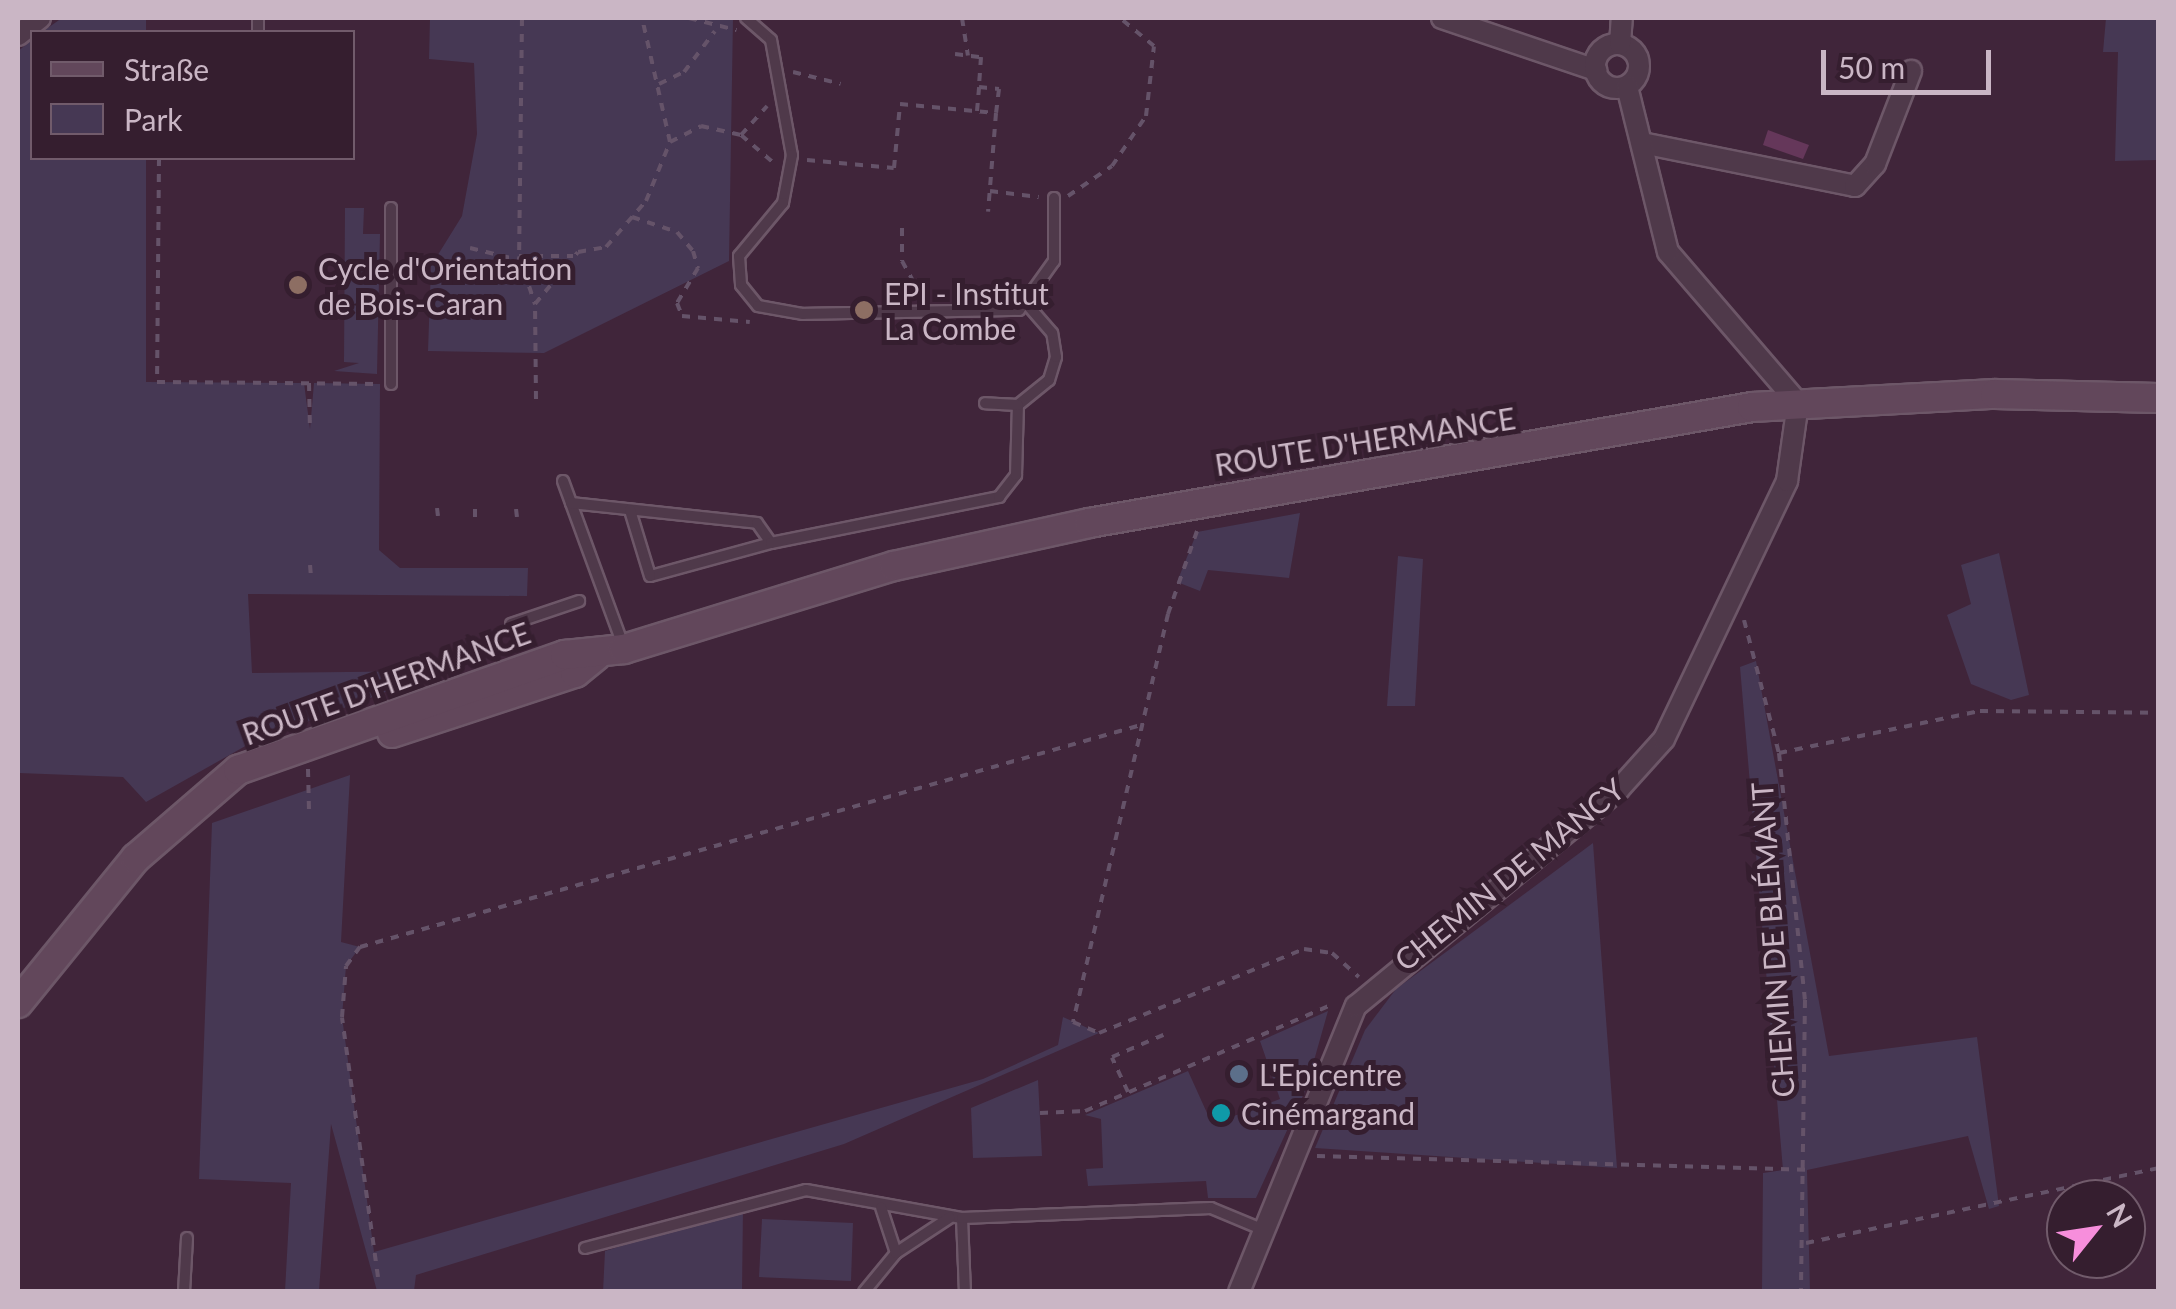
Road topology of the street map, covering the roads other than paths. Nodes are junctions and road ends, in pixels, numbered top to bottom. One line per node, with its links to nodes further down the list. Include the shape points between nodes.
1 (40, 18): 5 (street)
2 (1442, 18): 7 (street)
3 (1622, 18): 6 (street)
4 (747, 21): 13 (lane, via 771,40 792,158 780,209 738,262 746,292 768,312)
5 (18, 35)
6 (1620, 44): 7 (street, via 1600,52); 9 (street, via 1639,62)
7 (1596, 70): 9 (street, via 1606,86)
8 (1911, 71): 10 (street, via 1875,164 1855,186)
9 (1627, 86): 10 (street)
10 (1648, 144): 17 (street, via 1668,252)
11 (1054, 198): 13 (lane, via 1054,261)
12 (391, 208): 14 (lane)
13 (1028, 305): 18 (lane, via 1052,333 1056,357 1049,380)
14 (391, 384)
15 (2158, 398): 17 (main road, ROUTE D'HERMANCE)
16 (985, 403): 18 (lane)
17 (1798, 403): 25 (main road, ROUTE D'HERMANCE, via 1089,522 894,566); 28 (street, CHEMIN DE MANCY, via 1788,481 1664,739 1619,789 1363,997)
18 (1018, 405): 22 (lane, via 1017,466 999,497)
19 (563, 481): 20 (lane)
20 (570, 503): 21 (lane); 25 (lane)
21 (630, 510): 22 (lane, via 756,523); 22 (lane, via 650,576)
22 (771, 542)
23 (579, 601): 24 (lane)
24 (510, 624)
25 (611, 652): 26 (main road, ROUTE D'HERMANCE, via 574,673); 26 (main road, ROUTE D'HERMANCE, via 565,655 296,745)
26 (206, 797): 27 (main road, ROUTE D'HERMANCE, via 136,858)
27 (18, 1003)
28 (1326, 1079): 29 (lane); 32 (street, CHEMIN DE MANCY)
29 (1358, 1080)
30 (881, 1208): 31 (lane); 34 (lane, via 818,1190 771,1193); 35 (lane)
31 (956, 1218): 32 (lane, via 1190,1206); 35 (lane); 38 (lane)
32 (1264, 1230): 39 (street, CHEMIN DE MANCY)
33 (187, 1238): 36 (lane)
34 (585, 1248)
35 (896, 1252): 37 (lane)
36 (184, 1292)
37 (864, 1292)
38 (965, 1292)
39 (1239, 1292)

